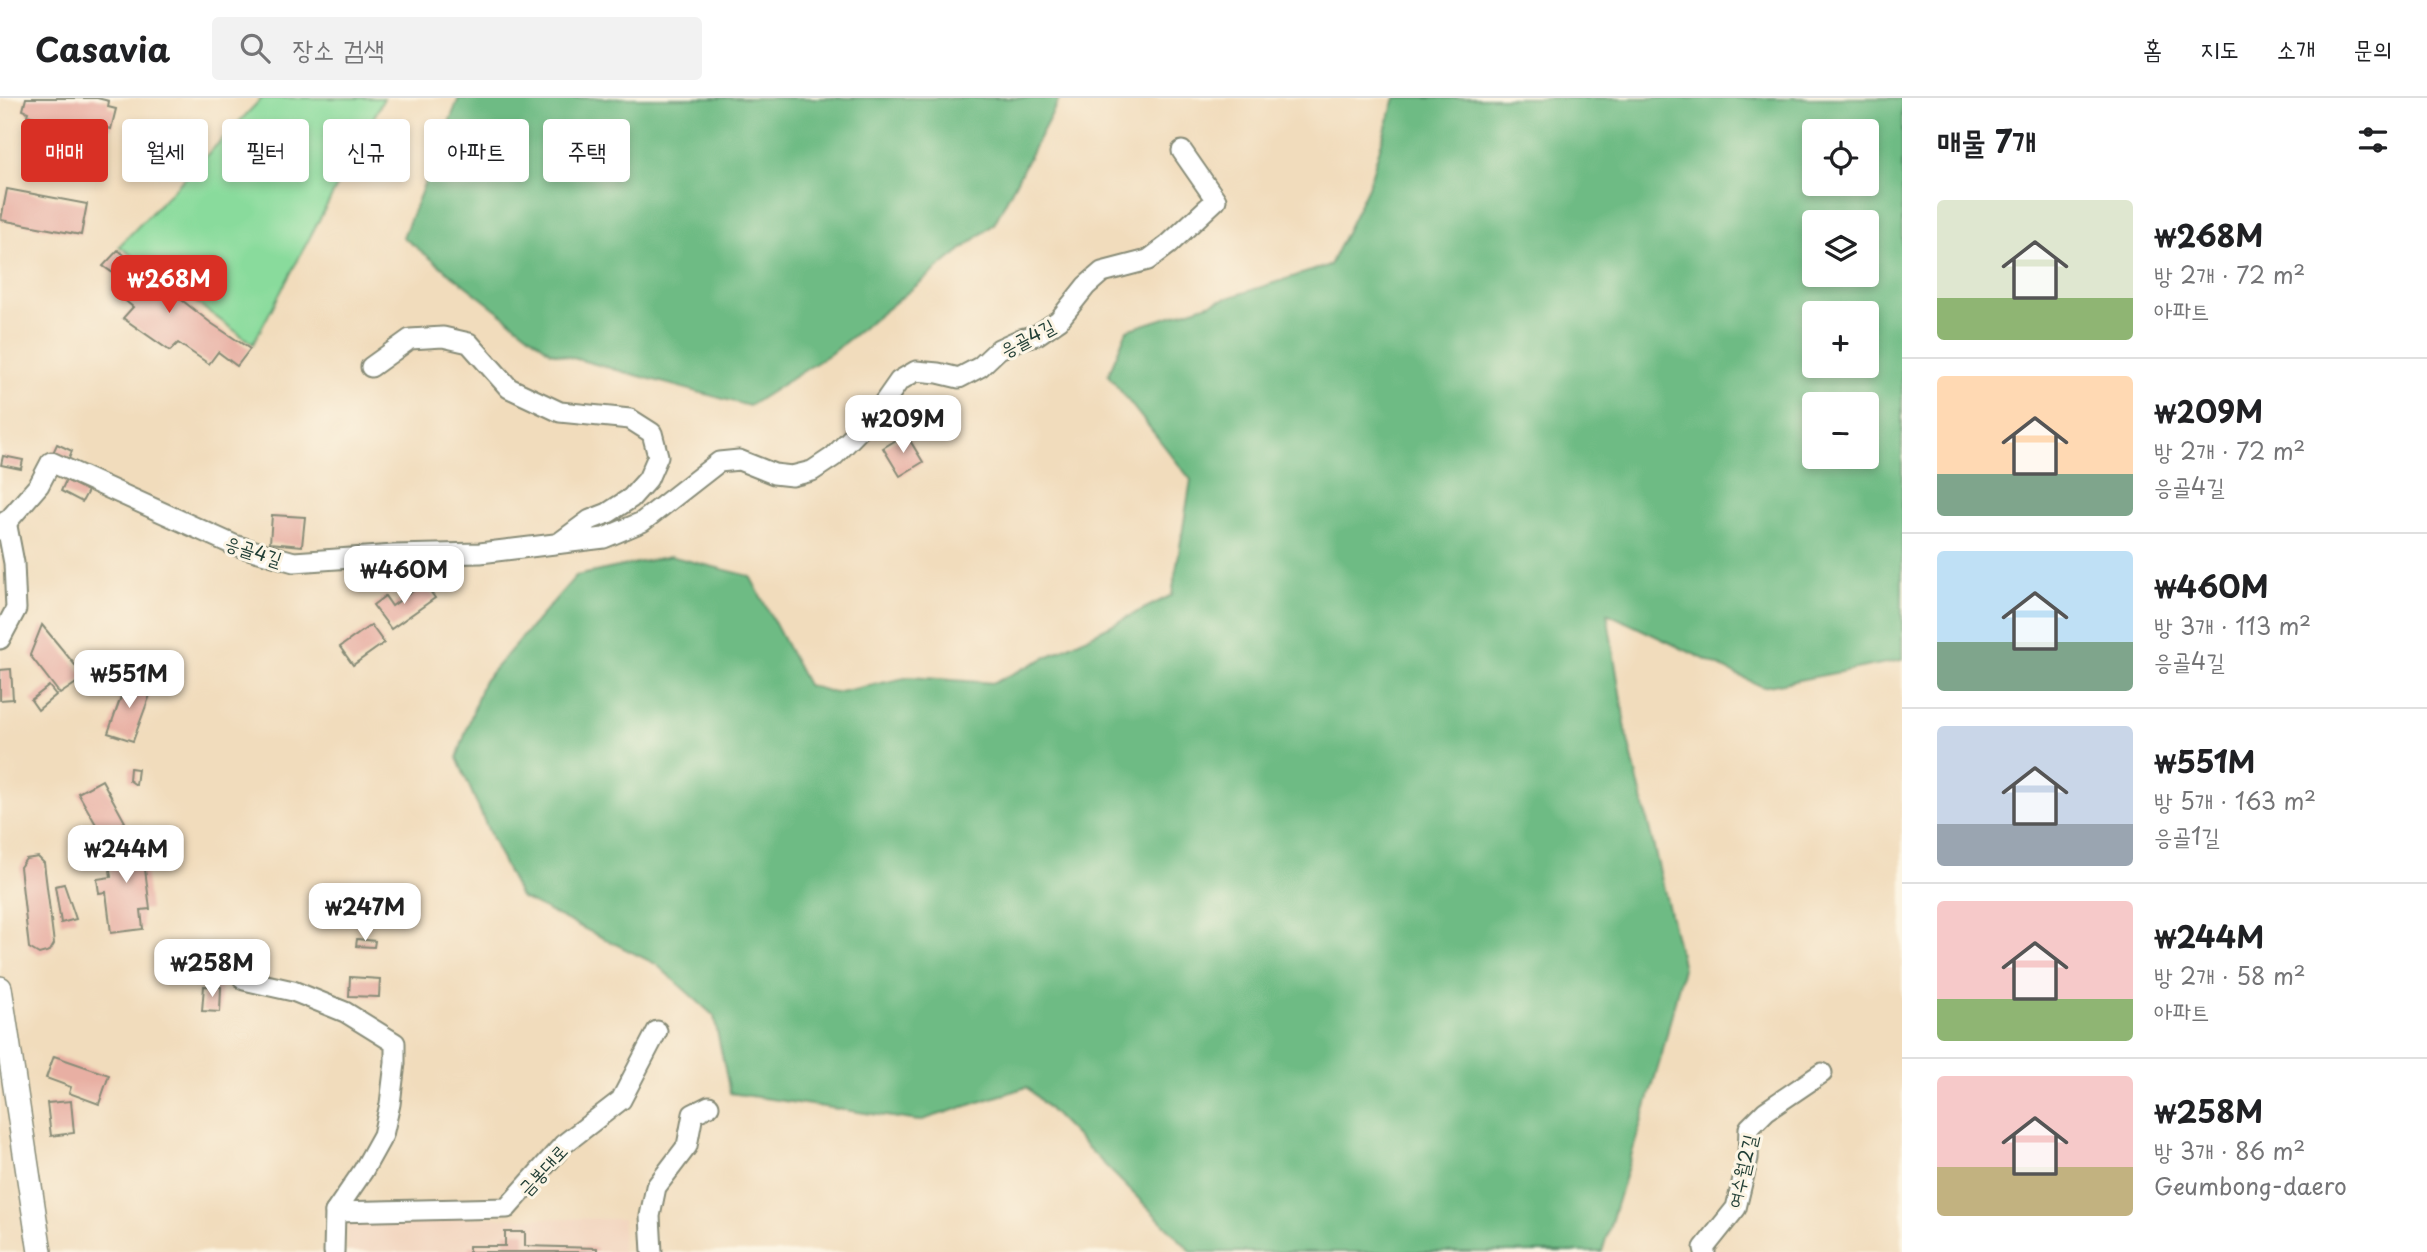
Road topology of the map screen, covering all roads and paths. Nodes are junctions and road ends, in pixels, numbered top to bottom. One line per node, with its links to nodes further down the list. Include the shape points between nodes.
1 (1182, 151): 4 (street, 응골4길, via 1216,200 1148,260 1101,272 1059,320 1037,335 999,349 959,378 916,371 899,381 878,411 812,471 792,476 739,460 719,462 642,522 604,538)
2 (371, 366): 4 (street, 응골4길, via 410,339 443,337 469,343 509,388 560,412 630,419 652,433 659,456 648,479 631,498)
3 (3, 525): 4 (street, 응골4길, via 39,485 51,462 234,545 295,562 480,553); 5 (street, via 14,563 16,609)
4 (558, 543)
5 (0, 639)
6 (244, 980): 11 (street, via 293,991 335,1008 395,1043 383,1135)
7 (0, 988): 12 (street)
8 (657, 1031): 11 (street, 금봉대로, via 621,1100 564,1144 507,1208)
9 (1822, 1073): 15 (street, 여수월2길, via 1749,1128 1748,1158 1736,1208)
10 (709, 1106): 14 (street, via 693,1114 687,1146 656,1187 650,1216)
11 (335, 1212): 13 (street)
12 (40, 1252)
13 (334, 1252)
14 (652, 1252)
15 (1704, 1252)

